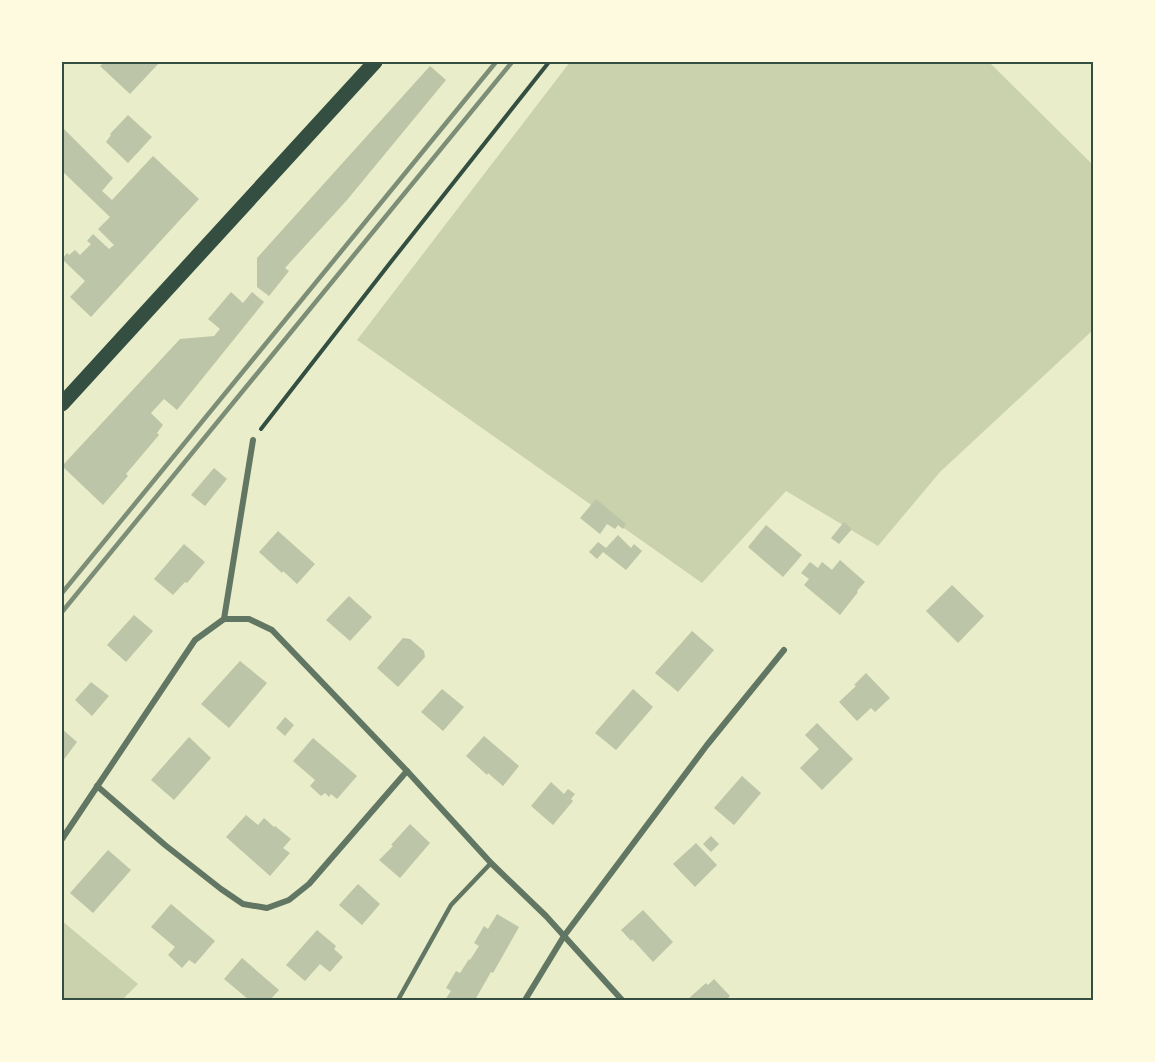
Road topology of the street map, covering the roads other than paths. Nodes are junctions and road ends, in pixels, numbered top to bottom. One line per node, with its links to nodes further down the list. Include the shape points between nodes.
1 (375, 62): 2 (main road)
2 (62, 404)
3 (253, 440): 4 (street)
4 (224, 619): 6 (street, via 249,619 272,630); 7 (street, via 195,640)
5 (784, 650): 10 (street)
6 (407, 771): 7 (street, via 309,884 289,900 267,908 243,904 221,890); 9 (street)
7 (97, 786): 8 (street)
8 (62, 839)
9 (491, 863): 10 (street); 11 (lane, via 451,905)
10 (564, 936): 12 (street); 13 (street)
11 (398, 1000)
12 (525, 1000)
13 (622, 1000)

